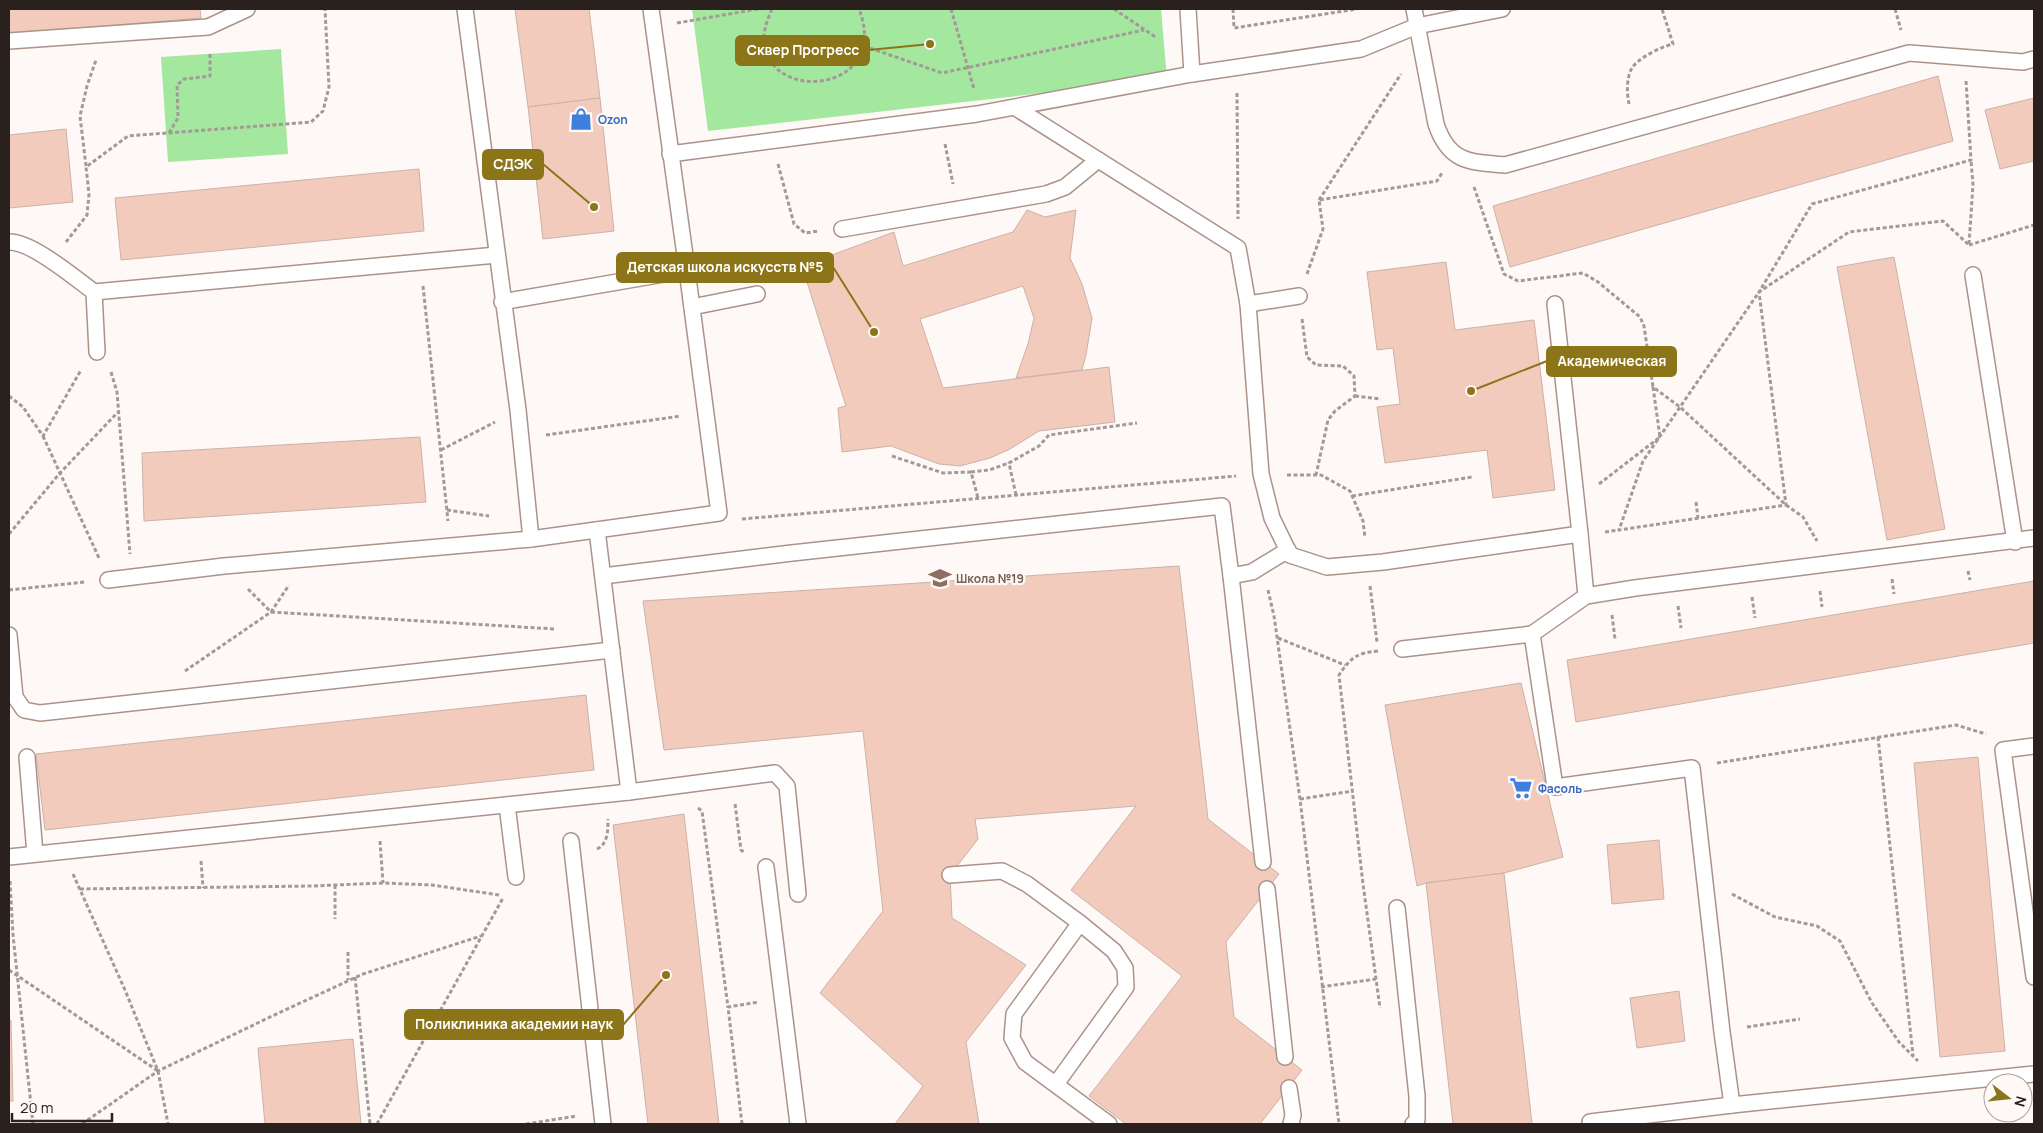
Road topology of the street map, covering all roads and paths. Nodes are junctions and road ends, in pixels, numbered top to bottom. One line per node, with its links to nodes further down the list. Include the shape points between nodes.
1 (247, 9): 22 (lane, via 208,27)
2 (325, 9): 35 (path, via 329,87 323,111 311,122)
3 (465, 9): 50 (lane)
4 (651, 9): 19 (lane)
5 (757, 9): 19 (path)
6 (772, 9): 23 (path, via 764,38 768,57 776,68 791,78 813,82 830,80 849,69 862,54)
7 (859, 9): 23 (path, via 865,25)
8 (951, 9): 28 (path)
9 (1114, 9): 17 (path)
10 (1121, 9): 17 (path)
11 (1188, 9): 30 (lane)
12 (1233, 9): 13 (path, via 1234,28)
13 (1357, 9)
14 (1414, 9): 18 (lane)
15 (1662, 9): 34 (path, via 1673,44 1656,49 1632,68 1627,91)
16 (1492, 10): 18 (lane)
17 (1122, 14): 20 (path)
18 (1416, 26): 30 (lane, via 1361,49); 39 (lane, via 1436,124 1440,135)
19 (654, 27): 38 (lane)
20 (1144, 30): 21 (path); 28 (path)
21 (1157, 38)
22 (9, 41)
23 (864, 46): 28 (path, via 942,73)
24 (96, 58): 42 (path, via 80,116)
25 (1965, 58): 26 (lane, via 2023,62); 34 (lane, via 1909,53); 41 (path)
26 (2034, 59)
27 (210, 60): 35 (path, via 210,76 184,79 177,85 178,118)
28 (968, 67): 31 (path)
29 (1402, 68): 43 (path, via 1400,77)
30 (1192, 74): 33 (lane)
31 (974, 89)
32 (1237, 92): 49 (path)
33 (1016, 108): 37 (lane); 40 (lane)
34 (1632, 130): 39 (lane, via 1505,165)
35 (169, 133): 42 (path, via 128,136)
36 (943, 136): 44 (path)
37 (772, 140): 38 (lane); 46 (path, via 794,224 806,233)
38 (670, 154): 53 (lane)
39 (1459, 156): 43 (path, via 1438,181); 65 (path, via 1504,274 1518,281 1583,273 1598,282 1640,317)
40 (1098, 160): 44 (lane, via 1065,187 1046,194); 49 (lane)
41 (1971, 160): 48 (path); 56 (path, via 1812,204)
42 (86, 167): 51 (path, via 87,215)
43 (1319, 200): 58 (path, via 1323,229)
44 (958, 209): 46 (lane)
45 (2034, 225): 48 (path)
46 (842, 229)
47 (9, 242): 51 (lane, via 18,241)
48 (1968, 245): 56 (path, via 1944,221 1849,232)
49 (1238, 248): 60 (lane)
50 (498, 255): 52 (lane); 59 (lane)
51 (50, 260): 55 (lane)
52 (420, 261): 55 (lane); 77 (path)
53 (687, 270): 59 (lane); 62 (lane)
54 (1973, 275): 100 (lane)
55 (94, 292): 64 (lane)
56 (1759, 292): 69 (path); 91 (path)
57 (757, 294): 62 (lane)
58 (1299, 296): 60 (lane)
59 (502, 302): 70 (lane)
60 (1248, 304): 102 (lane, via 1261,474 1272,518)
61 (1555, 304): 89 (lane)
62 (692, 307): 72 (lane)
63 (1304, 335): 67 (path, via 1307,357 1316,365 1343,366 1354,376)
64 (97, 352): 71 (path, via 110,371 117,392); 74 (path, via 81,369)
65 (1653, 387): 69 (path); 75 (path)
66 (9, 396): 74 (path, via 23,407)
67 (1354, 396): 68 (path); 83 (path, via 1328,420)
68 (1381, 399)
69 (1680, 407): 75 (path); 91 (path)
70 (518, 410): 76 (lane); 77 (path)
71 (118, 412): 81 (path); 108 (path)
72 (706, 413): 76 (path); 95 (lane, via 719,513)
73 (1138, 423): 79 (path, via 1049,434 1039,446)
74 (43, 436): 81 (path)
75 (1660, 437): 89 (path); 93 (path, via 1643,461 1619,530)
76 (521, 438): 98 (lane)
77 (441, 450): 101 (path)
78 (892, 456): 80 (path, via 943,473)
79 (1009, 463): 80 (path); 86 (path)
80 (971, 472): 88 (path)
81 (60, 473): 96 (path); 109 (path)
82 (1279, 475): 83 (path)
83 (1316, 475): 87 (path, via 1350,491)
84 (1241, 476): 86 (path)
85 (1472, 477): 87 (path)
86 (1016, 495): 88 (path)
87 (1352, 496): 104 (path, via 1363,521)
88 (978, 498): 94 (path)
89 (1577, 502): 97 (lane)
90 (1696, 502): 93 (path)
91 (1786, 505): 92 (path); 93 (path)
92 (1803, 517)
93 (1698, 518)
94 (738, 519)
95 (597, 530): 98 (lane); 106 (lane)
96 (9, 534)
97 (1580, 534): 104 (lane); 111 (lane)
98 (531, 538): 101 (lane)
99 (2034, 538): 100 (lane)
100 (2015, 542): 111 (lane)
101 (451, 546): 103 (lane)
102 (1288, 550): 104 (lane, via 1290,555 1327,567); 107 (lane, via 1252,572)
103 (297, 560): 105 (lane); 112 (path, via 297,573)
104 (1368, 564): 120 (path)
105 (224, 566): 108 (lane); 112 (path)
106 (603, 576): 107 (lane, via 1222,506); 119 (lane)
107 (1231, 576): 142 (lane)
108 (132, 577): 109 (lane)
109 (108, 580): 110 (path)
110 (9, 590)
111 (1586, 596): 115 (lane)
112 (271, 612): 114 (path); 122 (path)
113 (1274, 616): 117 (path)
114 (560, 630)
115 (1532, 634): 118 (lane); 147 (lane, via 1555,787 1692,768)
116 (9, 635): 119 (lane, via 14,696 24,710 40,713)
117 (1278, 638): 121 (path); 130 (path)
118 (1402, 649): 120 (path)
119 (612, 650): 129 (lane)
120 (1378, 651): 121 (path, via 1362,653)
121 (1345, 665): 128 (path, via 1339,675)
122 (182, 674)
123 (1878, 737): 125 (path, via 1956,725 1985,734); 127 (path); 171 (path)
124 (2034, 746): 125 (lane)
125 (2003, 750): 163 (lane)
126 (26, 758): 140 (lane)
127 (1737, 759)
128 (1353, 791): 130 (path); 149 (path)
129 (629, 792): 131 (lane); 153 (lane, via 774,773 787,786)
130 (1300, 799): 166 (path)
131 (507, 805): 133 (lane); 146 (lane)
132 (690, 806): 168 (path, via 702,811)
133 (379, 818): 139 (lane); 148 (path)
134 (608, 820): 135 (path)
135 (608, 830)
136 (739, 832): 138 (path)
137 (571, 840): 186 (lane)
138 (741, 850)
139 (61, 852): 140 (lane); 151 (path)
140 (35, 854): 141 (lane)
141 (9, 857)
142 (1263, 862)
143 (766, 867): 167 (lane)
144 (9, 874): 154 (path)
145 (950, 875): 157 (lane, via 1002,871 1027,884)
146 (516, 877)
147 (1705, 880): 170 (lane); 171 (path, via 1775,917 1817,926 1840,941 1872,1003 1899,1042)
148 (382, 883): 150 (path); 158 (path, via 432,885 504,896)
149 (1363, 884)
150 (335, 885): 151 (path); 156 (path)
151 (80, 889): 173 (path)
152 (1268, 889): 172 (lane)
153 (798, 894)
154 (10, 904): 161 (path)
155 (1397, 908): 192 (lane, via 1417,1096 1418,1120)
156 (335, 920)
157 (1080, 923): 175 (lane, via 1014,1014 1012,1038 1025,1062); 175 (lane, via 1114,950 1125,968 1126,987)
158 (481, 936): 162 (path); 184 (path)
159 (348, 952): 165 (path)
160 (9, 970): 161 (path)
161 (17, 975): 173 (path); 180 (path)
162 (355, 977): 165 (path); 183 (path)
163 (2034, 977)
164 (1376, 979): 166 (path)
165 (348, 980): 173 (path)
166 (1321, 987): 191 (path)
167 (782, 998): 168 (path); 188 (lane)
168 (728, 1007): 187 (path)
169 (1800, 1019): 170 (path)
170 (1722, 1032): 178 (lane)
171 (1913, 1056): 176 (path)
172 (1285, 1057)
173 (158, 1071): 181 (path); 182 (path)
174 (2034, 1074): 176 (lane)
175 (1056, 1084): 189 (lane)
176 (1940, 1084): 178 (lane)
177 (1288, 1088): 190 (lane, via 1293,1115)
178 (1732, 1105): 193 (lane)
179 (578, 1116): 185 (path)
180 (33, 1124)
181 (82, 1124)
182 (168, 1124)
183 (370, 1124)
184 (377, 1124)
185 (526, 1124)
186 (603, 1124)
187 (742, 1124)
188 (798, 1124)
189 (1109, 1124)
190 (1291, 1124)
191 (1339, 1124)
192 (1413, 1124)
193 (1591, 1124)

